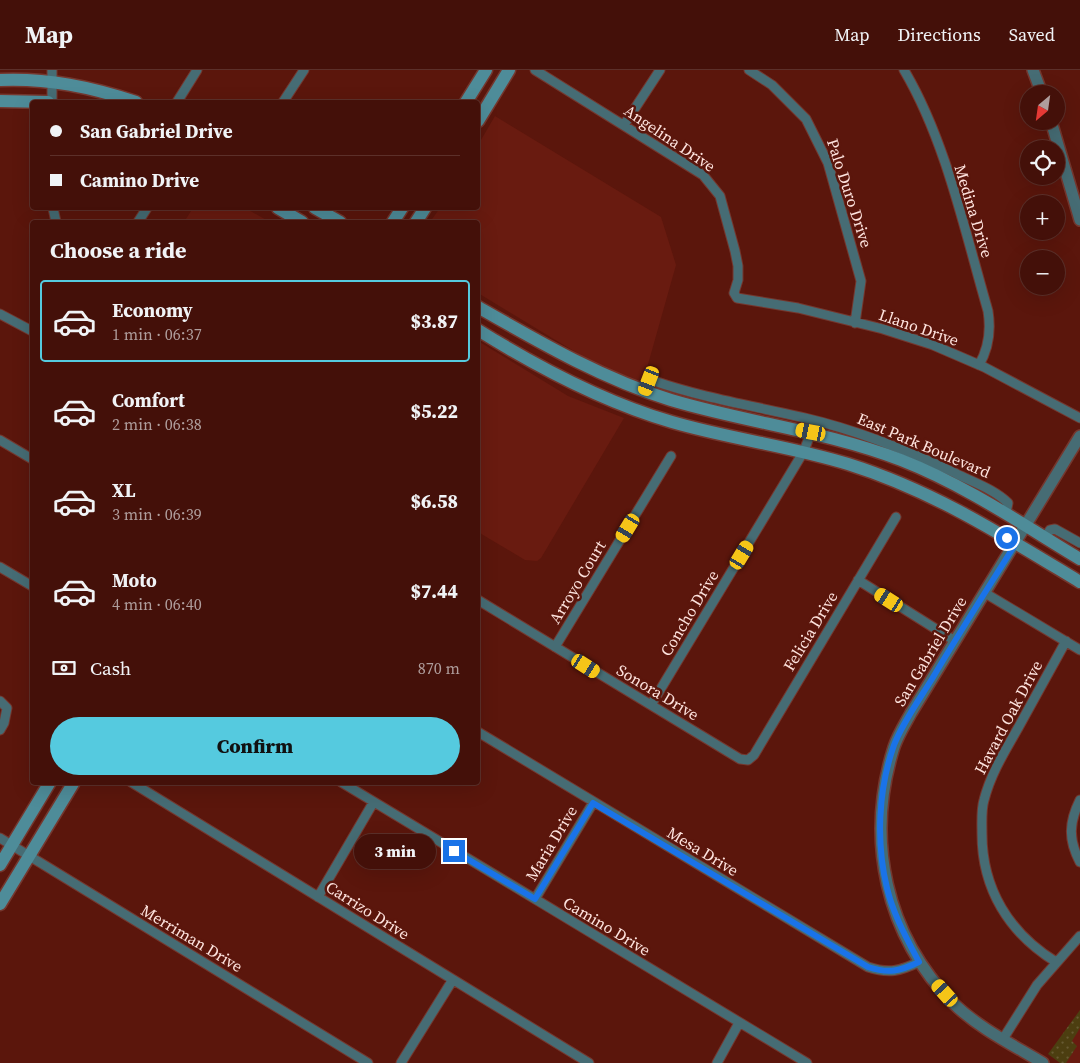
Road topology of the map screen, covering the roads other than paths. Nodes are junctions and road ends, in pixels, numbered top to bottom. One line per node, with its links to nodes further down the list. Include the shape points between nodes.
1 (196, 70): 15 (street)
2 (304, 70): 16 (street)
3 (486, 70): 17 (main road)
4 (509, 70): 20 (main road)
5 (535, 70): 21 (street, Angelina Drive)
6 (660, 70): 21 (street)
7 (750, 70): 31 (street, Palo Duro Drive, via 772,85 806,119 828,163 861,281)
8 (904, 70): 35 (street, Medina Drive, via 925,108 938,143 988,311 989,338)
9 (1033, 70): 12 (street)
10 (51, 75): 11 (main road); 13 (street); 14 (main road)
11 (0, 80)
12 (1039, 85)
13 (52, 100)
14 (130, 100)
15 (178, 100)
16 (284, 100)
17 (467, 100)
18 (0, 101): 19 (main road)
19 (30, 102)
20 (480, 118)
21 (624, 125): 28 (street, Angelina Drive, via 703,175 720,196 738,266 734,293)
22 (1053, 130): 27 (street)
23 (281, 210): 25 (main road)
24 (319, 210): 26 (main road)
25 (299, 220)
26 (336, 220)
27 (1080, 220)
28 (737, 298): 31 (street, Llano Drive, via 798,308)
29 (480, 308): 34 (main road, East Park Boulevard)
30 (0, 314): 32 (street)
31 (855, 323): 35 (street, Llano Drive, via 933,345)
32 (30, 330)
33 (480, 331): 36 (main road)
34 (570, 360): 36 (main road); 37 (main road, East Park Boulevard)
35 (979, 365): 38 (street, Llano Drive)
36 (561, 378): 42 (main road, via 671,422)
37 (645, 391): 39 (main road, East Park Boulevard, via 731,415); 45 (street, East Park Boulevard, via 649,381 654,381 723,402 838,427 982,486 1008,503)
38 (1080, 418)
39 (811, 432): 42 (street, Concho Drive); 45 (main road, East Park Boulevard, via 902,460)
40 (1080, 436): 47 (street, San Gabriel Drive)
41 (0, 440): 44 (street)
42 (804, 451): 49 (main road, via 849,464 920,492 978,519); 63 (street, Concho Drive)
43 (671, 456): 60 (street, Arroyo Court)
44 (30, 459)
45 (1006, 513): 47 (main road, East Park Boulevard)
46 (896, 517): 53 (street, Felicia Drive)
47 (1026, 526): 48 (main road, East Park Boulevard); 49 (street, San Gabriel Drive)
48 (1045, 538): 50 (street, via 1050,530 1055,529); 51 (main road, East Park Boulevard)
49 (1016, 543): 54 (main road); 56 (street, San Gabriel Drive)
50 (1080, 543)
51 (1080, 559)
52 (0, 567): 55 (street)
53 (858, 580): 58 (street); 66 (street, Felicia Drive, via 754,755)
54 (1080, 582)
55 (30, 585)
56 (985, 593): 58 (street, San Gabriel Drive); 59 (street)
57 (480, 602): 60 (street, Sonora Drive)
58 (955, 641): 83 (street, San Gabriel Drive, via 894,745 881,803 887,888)
59 (1066, 641): 61 (street); 84 (street, Havard Oak Drive, via 994,772 983,802 982,826 986,868 1000,909 1028,941)
60 (555, 647): 63 (street, Sonora Drive)
61 (1080, 650)
62 (0, 701): 64 (street, via 6,708)
63 (651, 705): 66 (street, Sonora Drive, via 740,759)
64 (0, 730)
65 (480, 733): 73 (street, Mesa Drive)
66 (748, 760)
67 (48, 785): 75 (main road)
68 (72, 785): 76 (main road)
69 (136, 785): 79 (street, Carrizo Drive)
70 (346, 785): 72 (street, Camino Drive)
71 (1080, 800): 77 (street, via 1070,837)
72 (374, 803): 79 (street); 80 (street, Camino Drive)
73 (593, 803): 80 (street, Maria Drive); 83 (street, Mesa Drive, via 868,967 894,972)
74 (0, 838): 75 (street, Merriman Drive)
75 (12, 845): 76 (street, Merriman Drive); 78 (main road)
76 (30, 855): 81 (main road); 88 (street, Merriman Drive)
77 (1080, 862)
78 (0, 865)
79 (318, 897): 85 (street, Carrizo Drive)
80 (535, 899): 86 (street, Camino Drive)
81 (0, 904)
82 (1080, 936): 84 (street)
83 (919, 962): 87 (street, San Gabriel Drive, via 955,1004)
84 (1056, 962): 87 (street, via 1025,1002)
85 (452, 980): 89 (street); 90 (street, Carrizo Drive)
86 (739, 1023): 91 (street); 92 (street, Camino Drive)
87 (1003, 1038): 93 (street, San Gabriel Drive)
88 (368, 1063)
89 (401, 1063)
90 (589, 1063)
91 (716, 1063)
92 (807, 1063)
93 (1041, 1063)

